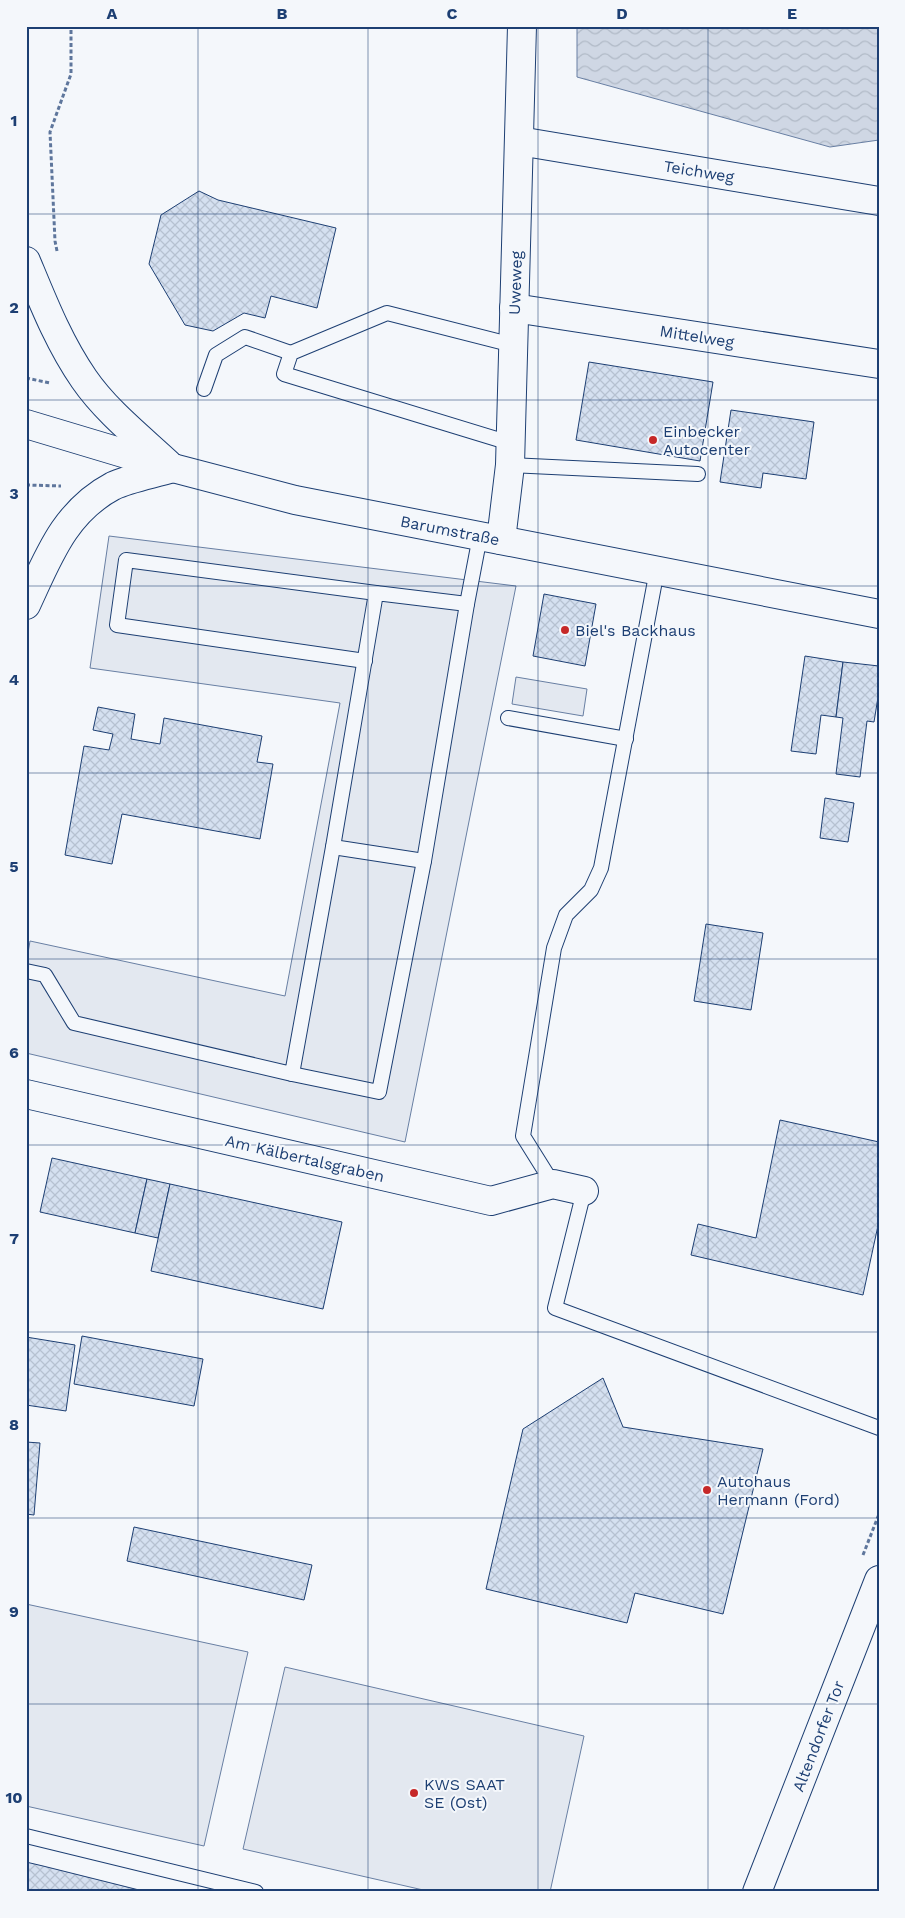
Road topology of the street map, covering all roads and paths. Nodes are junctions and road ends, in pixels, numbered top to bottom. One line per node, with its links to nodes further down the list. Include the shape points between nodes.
1 (71, 26): 5 (path, via 71,74 50,132 55,241)
2 (522, 26): 3 (street, Uweweg)
3 (519, 141): 4 (street, Teichweg); 7 (street, Uweweg)
4 (879, 201)
5 (59, 260)
6 (26, 261): 14 (street, via 60,341 85,380 112,411)
7 (514, 308): 8 (street, Uweweg); 10 (street, Mittelweg)
8 (513, 345): 9 (lane, via 386,313); 13 (street, Uweweg)
9 (291, 353): 11 (lane, via 245,337 216,355); 13 (lane, via 284,374)
10 (879, 364)
11 (204, 389)
12 (26, 424): 14 (street, Barumstraße)
13 (510, 454): 15 (lane); 16 (street, Uweweg)
14 (173, 468): 16 (street, Barumstraße, via 296,500); 20 (street, via 114,486 82,506 56,541)
15 (698, 474)
16 (490, 538): 17 (street, Barumstraße); 19 (lane)
17 (657, 570): 21 (street, Barumstraße); 24 (lane)
18 (376, 593): 19 (lane); 22 (lane); 22 (lane, via 126,560 117,626)
19 (467, 604): 26 (lane)
20 (26, 605)
21 (879, 614)
22 (364, 662): 25 (lane)
23 (508, 718): 24 (lane)
24 (626, 739): 30 (lane, via 601,868 591,890 566,915 554,948 523,1136)
25 (333, 847): 26 (lane); 28 (lane)
26 (424, 861): 28 (lane, via 379,1092)
27 (26, 971): 28 (lane, via 44,975 74,1022)
28 (292, 1074)
29 (26, 1094): 30 (street, Am Kälbertalsgraben, via 491,1201)
30 (553, 1184): 31 (street, Am Kälbertalsgraben)
31 (584, 1191): 32 (lane, via 555,1308)
32 (879, 1428)
33 (879, 1580): 36 (street, Altendorfer Tor)
34 (26, 1836): 35 (lane)
35 (256, 1892)
36 (757, 1892)

